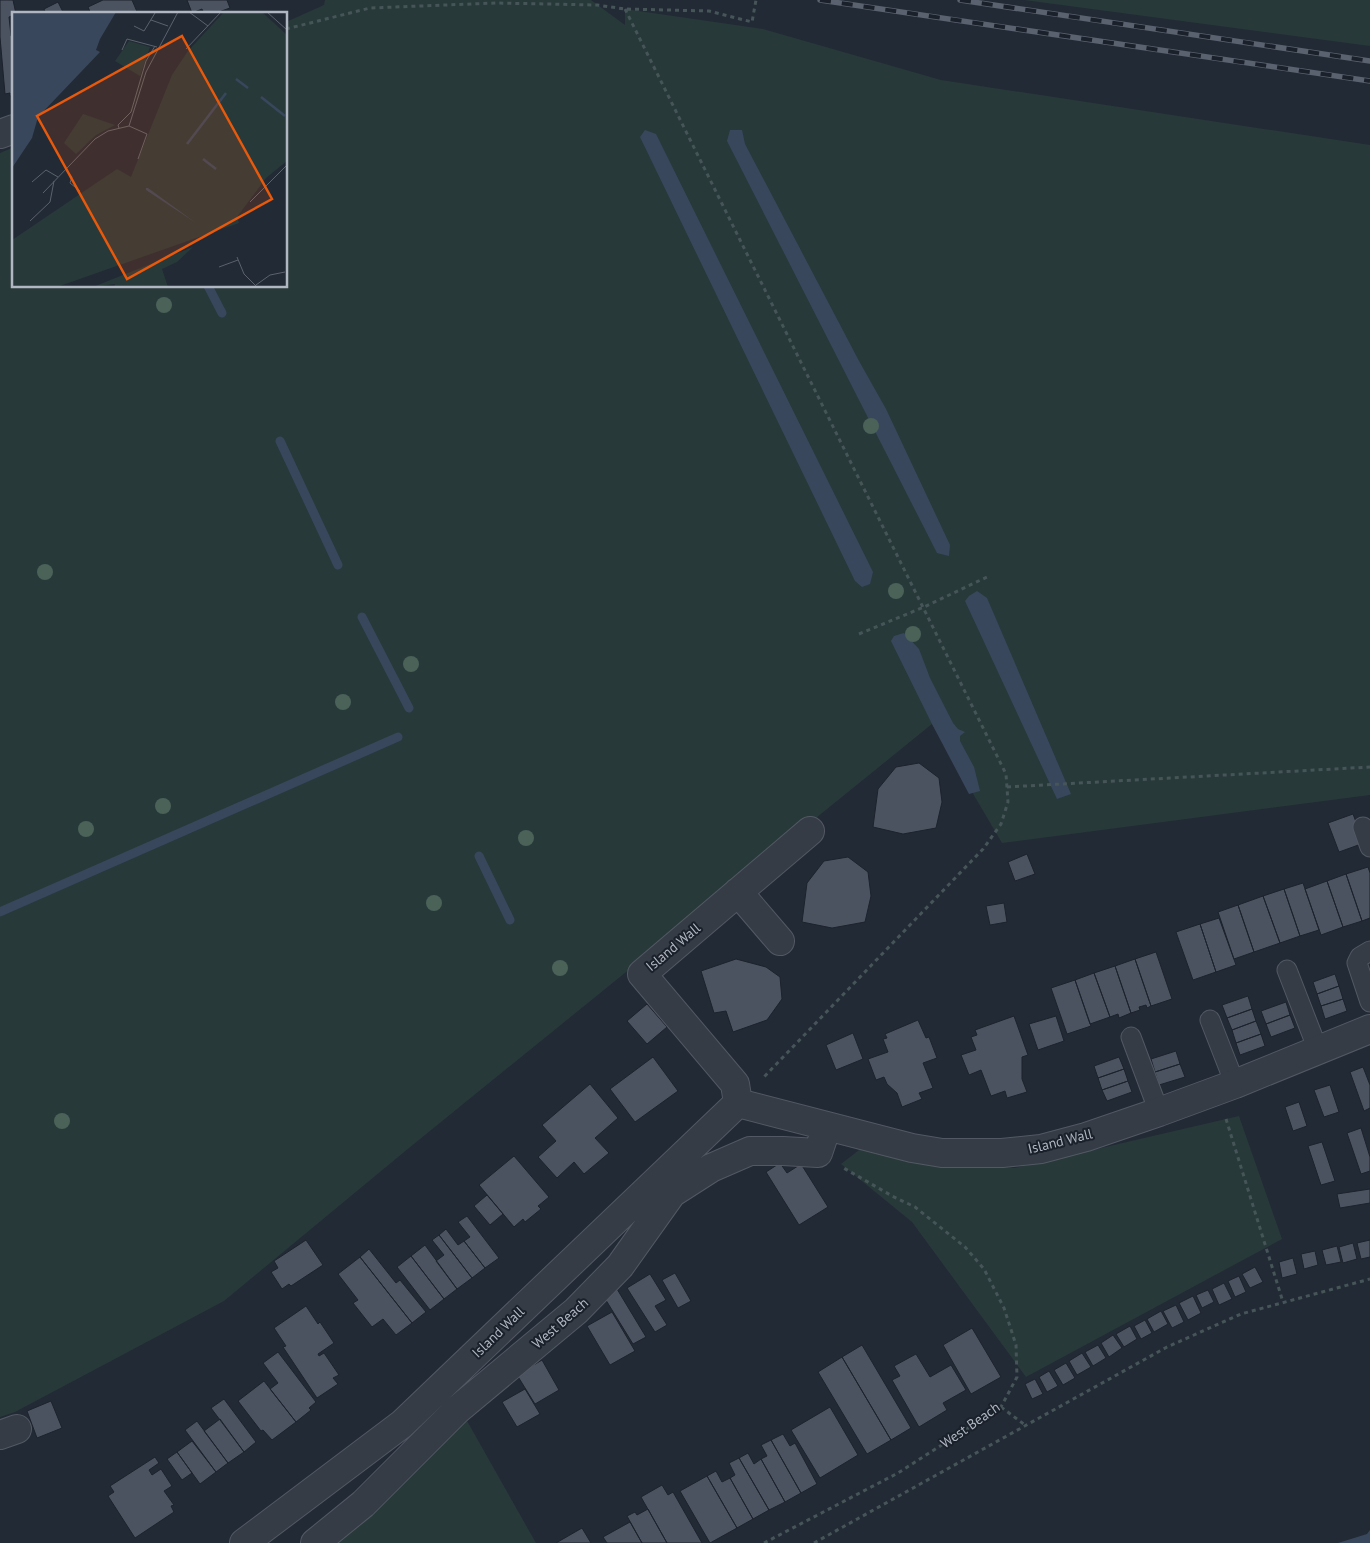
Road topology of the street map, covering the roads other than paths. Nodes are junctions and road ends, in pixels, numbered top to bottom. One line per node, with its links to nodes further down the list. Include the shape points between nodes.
1 (12, 130): 2 (street)
2 (0, 134)
3 (1363, 827): 5 (lane)
4 (810, 831): 6 (street, Island Wall)
5 (1370, 847)
6 (738, 892): 7 (street); 16 (street, Island Wall, via 642,974 735,1084)
7 (780, 941)
8 (1370, 951): 10 (lane, via 1360,957 1357,964)
9 (1286, 970): 14 (lane)
10 (1370, 1002)
11 (1210, 1020): 15 (lane)
12 (1370, 1029): 14 (street, Island Wall)
13 (1131, 1037): 17 (lane)
14 (1318, 1050): 15 (street, Island Wall)
15 (1226, 1087): 17 (street, Island Wall)
16 (738, 1103): 18 (street, Island Wall); 19 (street, Island Wall, via 402,1424)
17 (1159, 1112): 18 (street, Island Wall, via 1086,1137 1002,1153 942,1153)
18 (827, 1126): 20 (street, West Beach, via 818,1153 750,1151 711,1168 672,1193 620,1266 576,1311 457,1410 363,1504)
19 (244, 1543)
20 (315, 1543)

